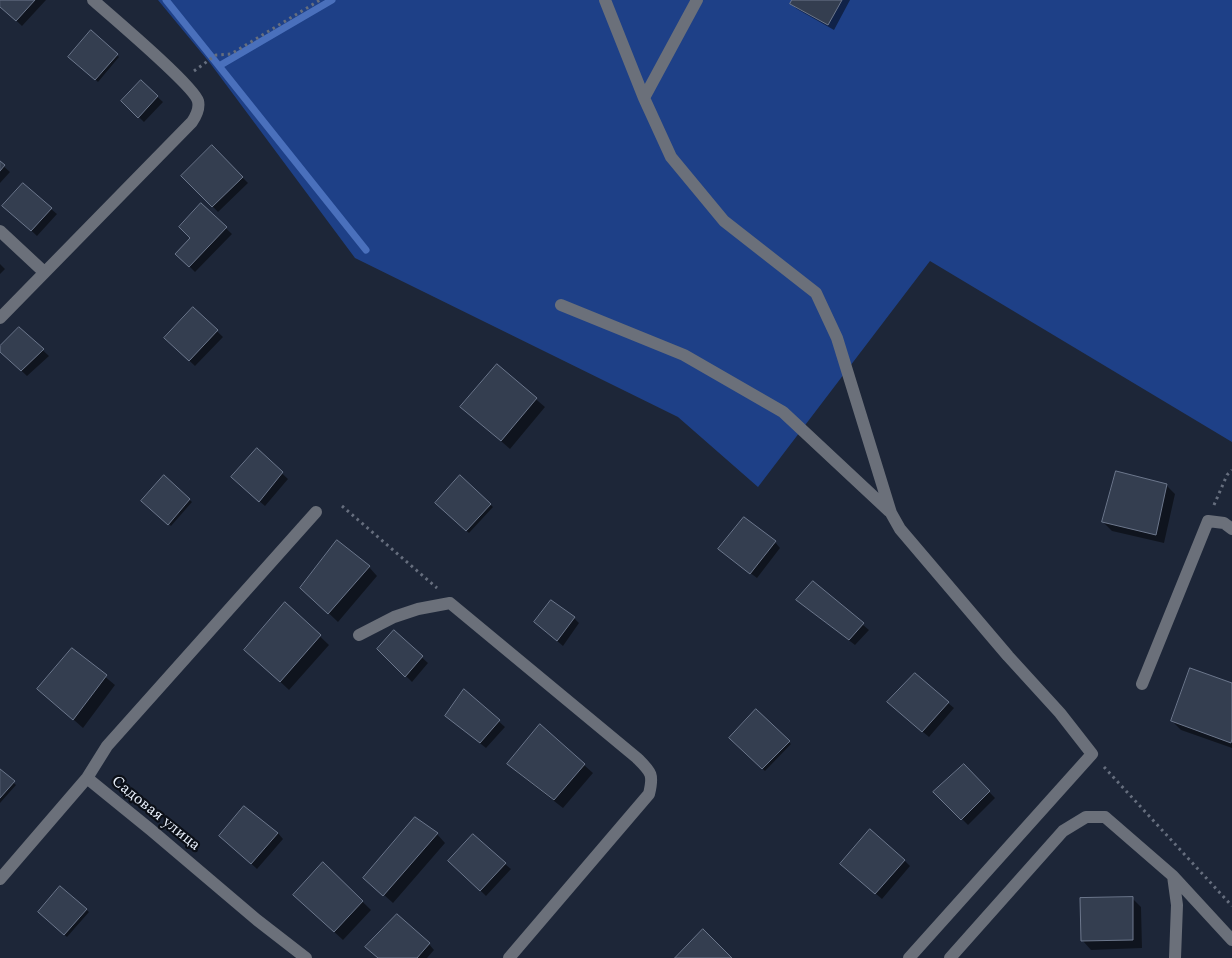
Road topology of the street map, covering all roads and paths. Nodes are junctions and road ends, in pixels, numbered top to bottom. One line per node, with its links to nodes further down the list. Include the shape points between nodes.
1 (93, 0): 8 (street, via 181,80 198,100 198,112 192,122)
2 (320, 0): 5 (path, via 231,54 216,55)
3 (605, 0): 6 (street)
4 (697, 0): 6 (street)
5 (209, 61)
6 (644, 98): 14 (street, via 671,157 724,221 816,293 837,338)
7 (0, 231): 8 (street)
8 (44, 272): 10 (street)
9 (561, 306): 14 (street, via 684,355 783,412)
10 (0, 318)
11 (1232, 470): 15 (path)
12 (342, 506): 17 (path, via 431,582)
13 (316, 512): 21 (street, via 107,746)
14 (890, 513): 20 (street, via 900,529)
15 (1208, 521): 16 (street, via 1224,523); 19 (street)
16 (1232, 529)
17 (450, 603): 18 (street, via 394,617); 27 (street, via 637,758 653,779 649,794)
18 (359, 635)
19 (1142, 684)
20 (1092, 754): 24 (path); 28 (street)
21 (86, 778): 23 (street, Садовая улица); 26 (street, Садовая улица)
22 (1172, 876): 25 (street); 29 (street, via 1105,817 1086,818 1062,831); 30 (street, via 1177,905)
23 (0, 879)
24 (1232, 906)
25 (1232, 940)
26 (306, 958)
27 (509, 958)
28 (909, 958)
29 (950, 958)
30 (1175, 958)

